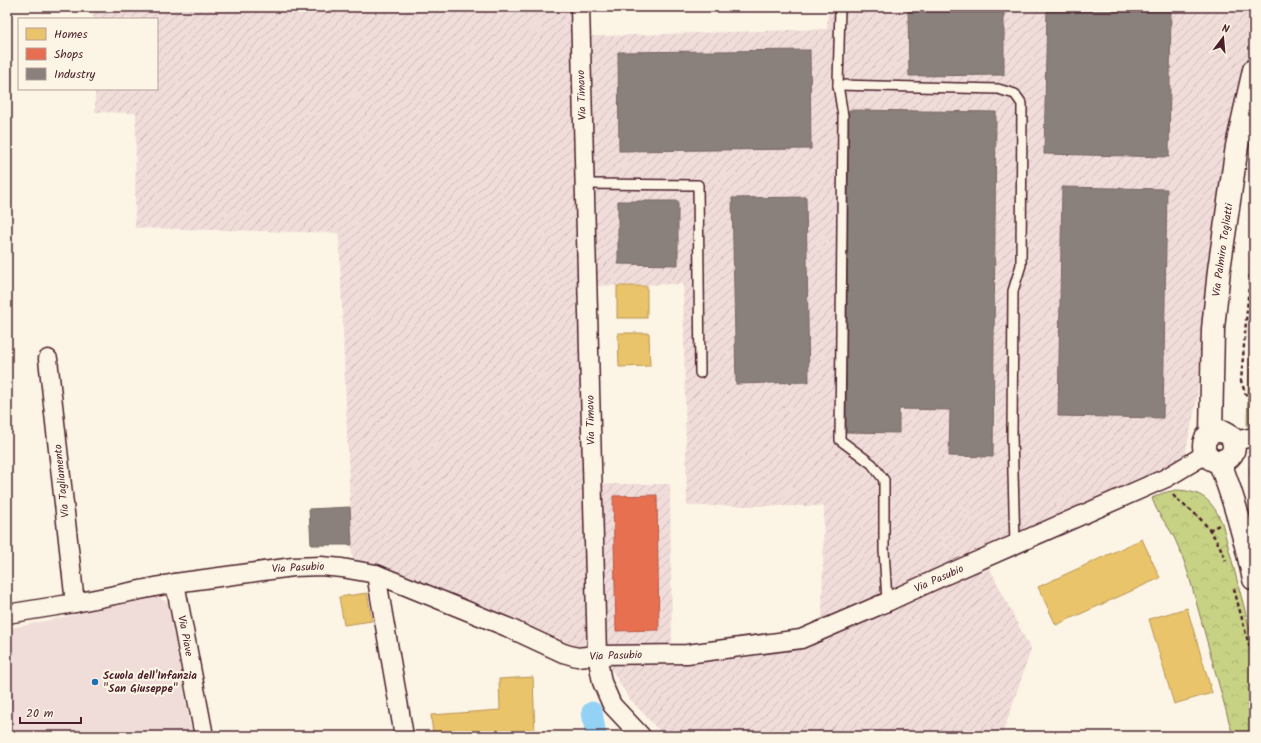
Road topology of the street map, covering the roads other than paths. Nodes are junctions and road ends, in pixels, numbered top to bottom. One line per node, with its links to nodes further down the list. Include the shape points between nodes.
1 (580, 7): 6 (street, Via Timavo)
2 (840, 7): 4 (lane)
3 (1254, 70): 9 (street, Via Palmiro Togliatti, via 1237,146 1218,270 1213,329)
4 (838, 85): 11 (lane, via 998,89 1015,94 1022,104 1021,265 1013,291 1012,436); 16 (lane, via 843,116 840,440 872,464 884,480 884,549)
5 (1254, 119): 9 (street, Via Palmiro Togliatti, via 1229,271 1224,330)
6 (585, 184): 8 (lane, via 698,185); 19 (street, Via Timavo)
7 (48, 359): 17 (street, Via Tagliamento)
8 (700, 373)
9 (1225, 445): 10 (street, via 1231,489); 11 (street, Via Pasubio, via 1166,478)
10 (1244, 534): 12 (street); 14 (street)
11 (1015, 545): 16 (street, Via Pasubio)
12 (1254, 558)
13 (376, 574): 15 (street, Via Pasubio, via 321,566 293,567); 19 (street, Via Pasubio, via 507,627 563,654 577,657); 21 (street)
14 (1254, 579)
15 (175, 583): 17 (street, Via Pasubio); 20 (street, Via Piave)
16 (888, 602): 19 (street, Via Pasubio, via 801,638 687,654)
17 (75, 603): 18 (street, Via Pasubio)
18 (7, 614)
19 (597, 655): 22 (street, Via Timavo, via 602,682 612,705)
20 (204, 736)
21 (404, 736)
22 (641, 736)

